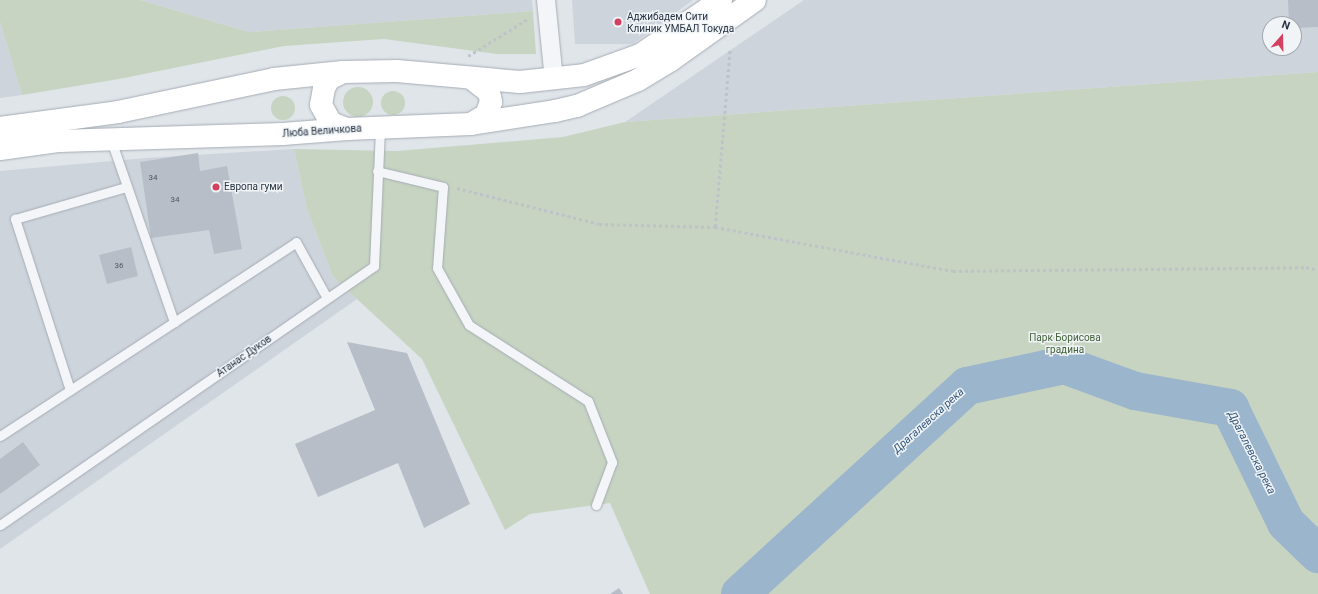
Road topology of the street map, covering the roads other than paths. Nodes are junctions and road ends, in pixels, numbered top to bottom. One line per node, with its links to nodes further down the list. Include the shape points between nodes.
1 (721, 0): 6 (main road, via 640,56 602,71)
2 (755, 0): 7 (main road, Люба Величкова, via 671,60 638,80 577,106)
3 (547, 6): 6 (street)
4 (467, 69): 5 (main road); 6 (main road, via 520,82); 7 (main road, via 489,92 491,102 486,115)
5 (343, 72): 8 (main road, via 274,79 118,112); 10 (main road, via 329,79 324,88 321,105 331,123)
6 (554, 80)
7 (471, 124): 9 (main road, Люба Величкова)
8 (0, 128)
9 (380, 128): 10 (main road, Люба Величкова); 13 (lane, Атанас Дуков)
10 (347, 129): 11 (main road, Люба Величкова, via 284,134)
11 (111, 140): 12 (main road, Люба Величкова, via 59,141); 14 (lane)
12 (0, 149)
13 (377, 172): 15 (lane, Атанас Дуков, via 374,266); 19 (lane, via 443,186 437,268 469,326 588,401 612,462)
14 (126, 187): 16 (lane); 17 (lane, via 15,218)
15 (327, 298): 16 (lane, via 296,242); 20 (lane, Атанас Дуков)
16 (174, 322): 17 (lane)
17 (70, 390): 18 (lane)
18 (0, 436)
19 (596, 506)
20 (0, 525)

